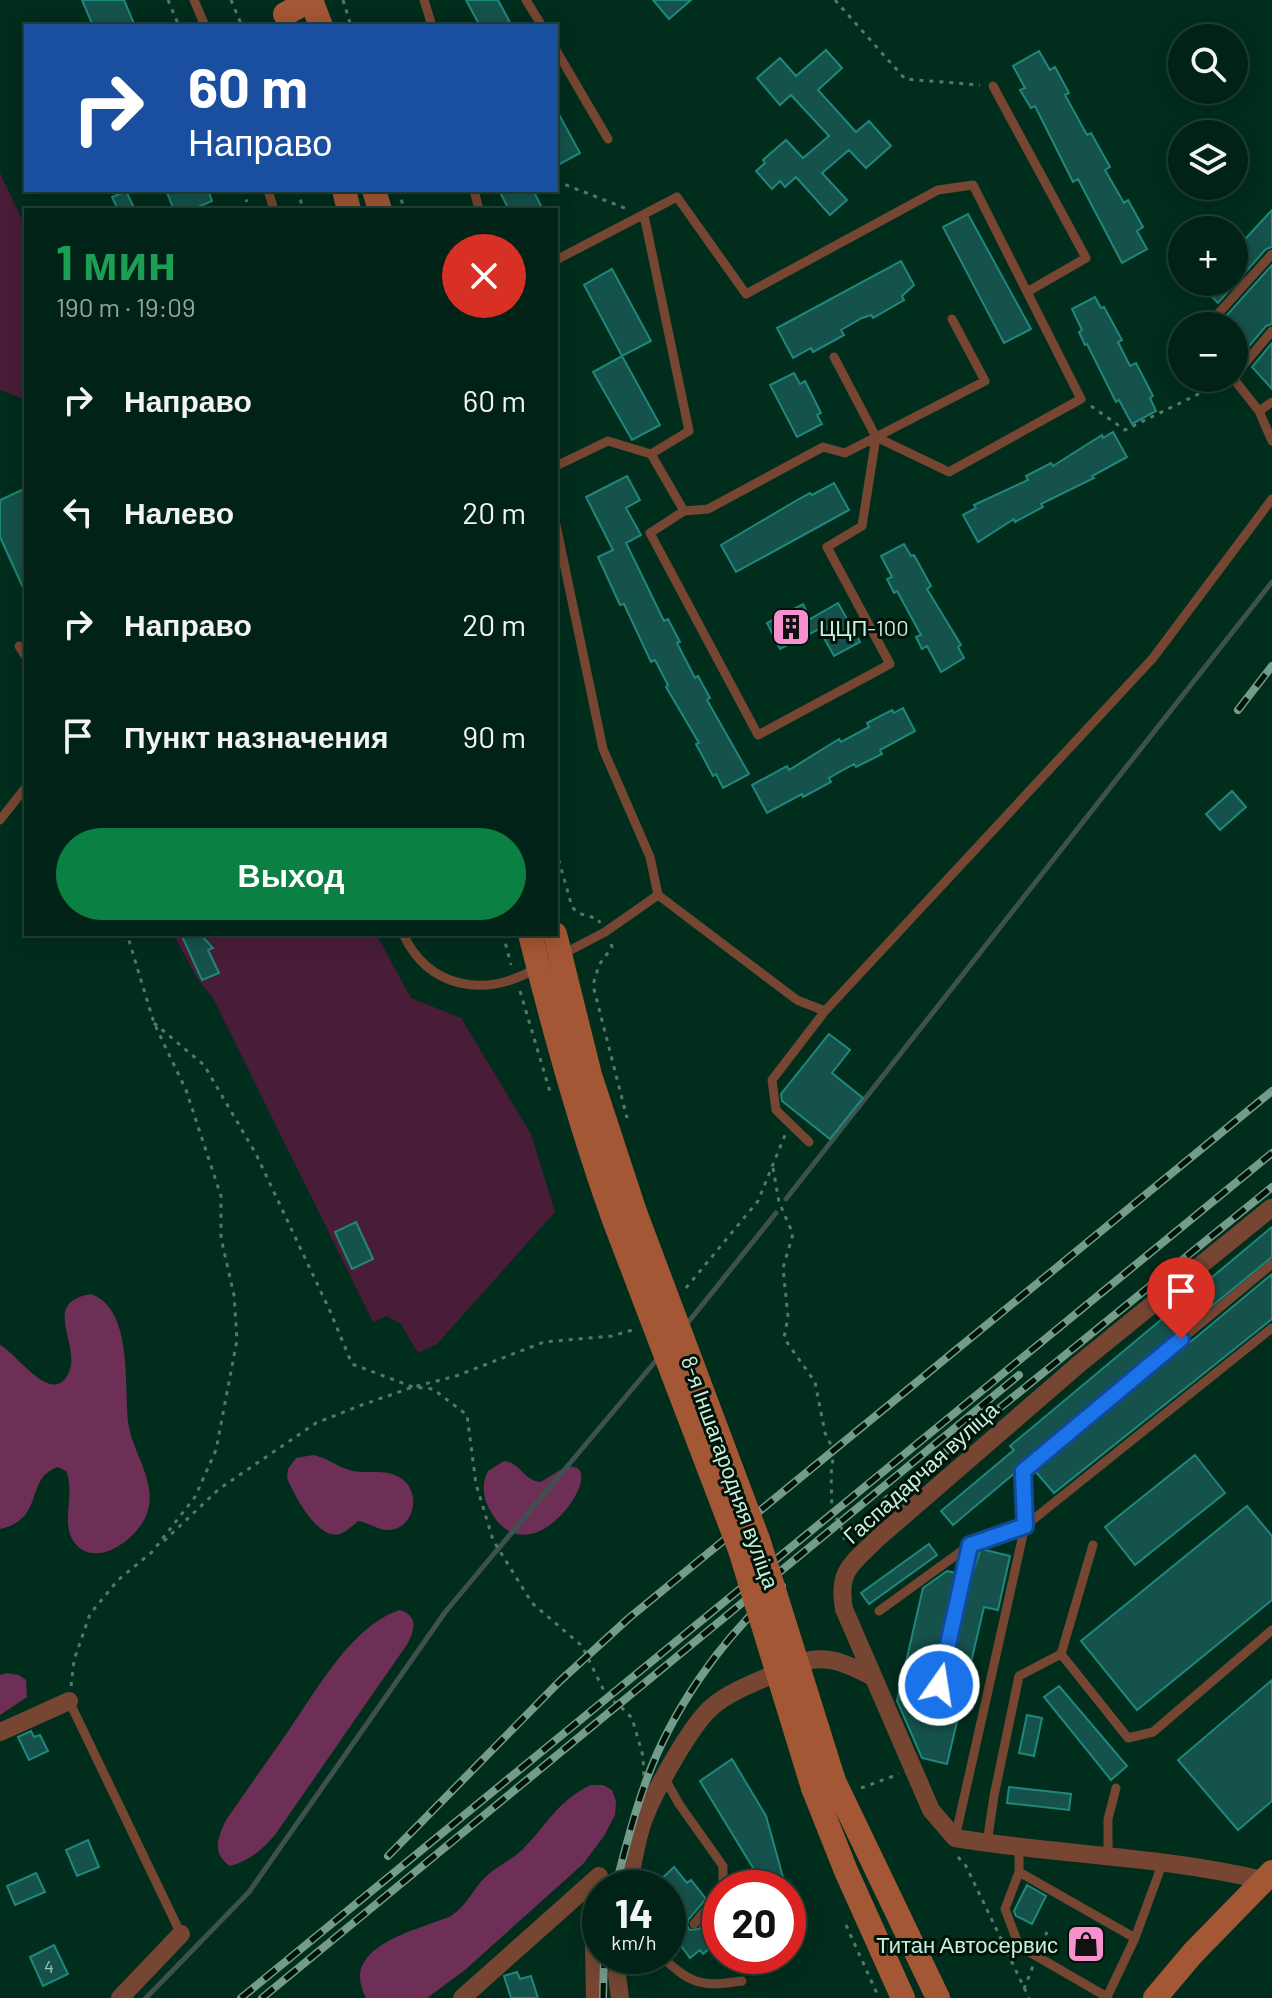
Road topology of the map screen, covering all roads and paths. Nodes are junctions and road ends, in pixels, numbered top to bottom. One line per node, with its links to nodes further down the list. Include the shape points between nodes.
1 (168, 0): 10 (path)
2 (194, 0): 11 (lane)
3 (231, 0): 12 (path)
4 (311, 0): 9 (main road); 13 (main road)
5 (343, 0): 14 (path)
6 (424, 0): 15 (lane)
7 (526, 0): 16 (lane)
8 (835, 0): 18 (path, via 905,79)
9 (284, 13)
10 (178, 24)
11 (204, 24)
12 (241, 24)
13 (320, 24)
14 (350, 24)
15 (431, 24)
16 (541, 24)
17 (558, 53): 19 (lane)
18 (993, 86): 26 (lane, via 1086,258)
19 (608, 139)
20 (558, 182): 23 (path)
21 (244, 192): 22 (path)
22 (247, 202)
23 (644, 215): 25 (lane); 26 (lane, via 677,197 746,294 938,190 973,185); 39 (lane, via 689,431)
24 (1272, 254): 27 (lane)
25 (558, 259)
26 (1027, 292): 34 (lane)
27 (1220, 312)
28 (952, 319): 37 (lane, via 985,381)
29 (1272, 331): 31 (lane)
30 (834, 357): 37 (lane)
31 (1248, 359)
32 (1202, 392): 34 (path, via 1125,430)
33 (1244, 392): 36 (lane)
34 (1081, 399): 37 (lane, via 949,472)
35 (1272, 402): 36 (lane)
36 (1259, 411): 38 (lane)
37 (876, 437): 42 (lane, via 845,453 823,447 708,509); 42 (lane, via 862,526 827,547 890,664 758,735 650,533)
38 (1272, 441)
39 (651, 454): 40 (lane, via 608,441); 42 (lane)
40 (558, 465)
41 (1272, 499): 56 (lane, via 1153,658)
42 (684, 511)
43 (558, 533): 49 (lane, via 603,749 650,857)
44 (19, 646): 45 (lane)
45 (24, 654)
46 (24, 790): 47 (lane)
47 (0, 820)
48 (558, 857): 50 (path, via 572,907 598,919)
49 (658, 895): 50 (lane); 56 (lane, via 797,1000)
50 (605, 932): 54 (lane); 58 (path, via 612,947 593,985)
51 (128, 936): 57 (path)
52 (404, 936): 55 (lane, via 428,969 456,982 482,985 517,979)
53 (530, 936): 55 (main road, 8-я Іншагародняя вуліца)
54 (558, 945): 55 (main road); 63 (main road, 8-я Іншагародняя вуліца)
55 (538, 967): 63 (main road, 8-я Іншагародняя вуліца, via 579,1118)
56 (825, 1011): 59 (lane, via 772,1080 776,1110)
57 (154, 1023): 68 (path, via 204,1065 256,1154 352,1364); 72 (path, via 186,1090 221,1196 221,1238 234,1295 237,1340 216,1450 195,1497)
58 (627, 1118)
59 (790, 1123): 60 (lane); 61 (path)
60 (809, 1142)
61 (773, 1164): 65 (path, via 758,1201); 73 (path, via 779,1202 793,1234 783,1268 788,1317 784,1338 815,1382 834,1451 832,1513 848,1547)
62 (1271, 1208): 73 (street, Гаспадарчая вуліца, via 1079,1364)
63 (625, 1216): 84 (main road, 8-я Іншагародняя вуліца, bridge, via 740,1550)
64 (1272, 1264): 69 (lane, via 1023,1471)
65 (679, 1297)
66 (1272, 1328): 69 (lane)
67 (636, 1329): 68 (path, via 544,1342)
68 (413, 1387): 72 (path, via 316,1423 219,1489); 83 (path, via 433,1389 467,1415 476,1484 493,1540 532,1603 582,1646 607,1697 632,1718 643,1756)
69 (1025, 1526): 70 (lane); 87 (lane)
70 (970, 1545): 74 (lane); 79 (lane)
71 (1093, 1545): 76 (lane)
72 (152, 1552): 78 (path, via 118,1580 90,1614 74,1660)
73 (848, 1568): 77 (street, Гаспадарчая вуліца, via 840,1587 844,1609)
74 (879, 1611)
75 (1272, 1630): 76 (lane, via 1153,1732 1128,1738)
76 (1061, 1654): 86 (lane, via 1019,1676)
77 (871, 1676): 82 (street, via 845,1662 820,1657 731,1694 711,1707 691,1731); 87 (street, Гаспадарчая вуліца, via 931,1810)
78 (69, 1701): 80 (street); 97 (lane)
79 (932, 1713)
80 (0, 1732)
81 (904, 1773): 84 (path)
82 (665, 1779): 91 (street, via 644,1817); 92 (lane)
83 (644, 1785)
84 (833, 1786): 106 (main road, 8-я Іншагародняя вуліца, via 846,1871); 107 (main road, 8-я Іншагародняя вуліца)
85 (1116, 1788): 89 (lane, via 1108,1819)
86 (987, 1843): 87 (street); 88 (street)
87 (956, 1847): 108 (path)
88 (1019, 1847): 89 (street); 93 (lane)
89 (1108, 1856): 90 (street)
90 (1163, 1862): 94 (street); 98 (lane)
91 (632, 1870)
92 (724, 1870)
93 (1019, 1872): 98 (lane); 98 (lane, via 1005,1909 1019,1946 1107,1997)
94 (1267, 1876): 109 (main road)
95 (702, 1914): 96 (lane)
96 (694, 1924)
97 (181, 1934): 102 (street)
98 (1135, 1938)
99 (617, 1974): 105 (street)
100 (684, 1974): 101 (lane, via 709,1986)
101 (742, 1981)
102 (120, 1998)
103 (462, 1998): 104 (street, via 599,1876)
104 (595, 1998)
105 (620, 1998)
106 (903, 1998)
107 (938, 1998)
108 (1029, 1998)
109 (1155, 1998)

